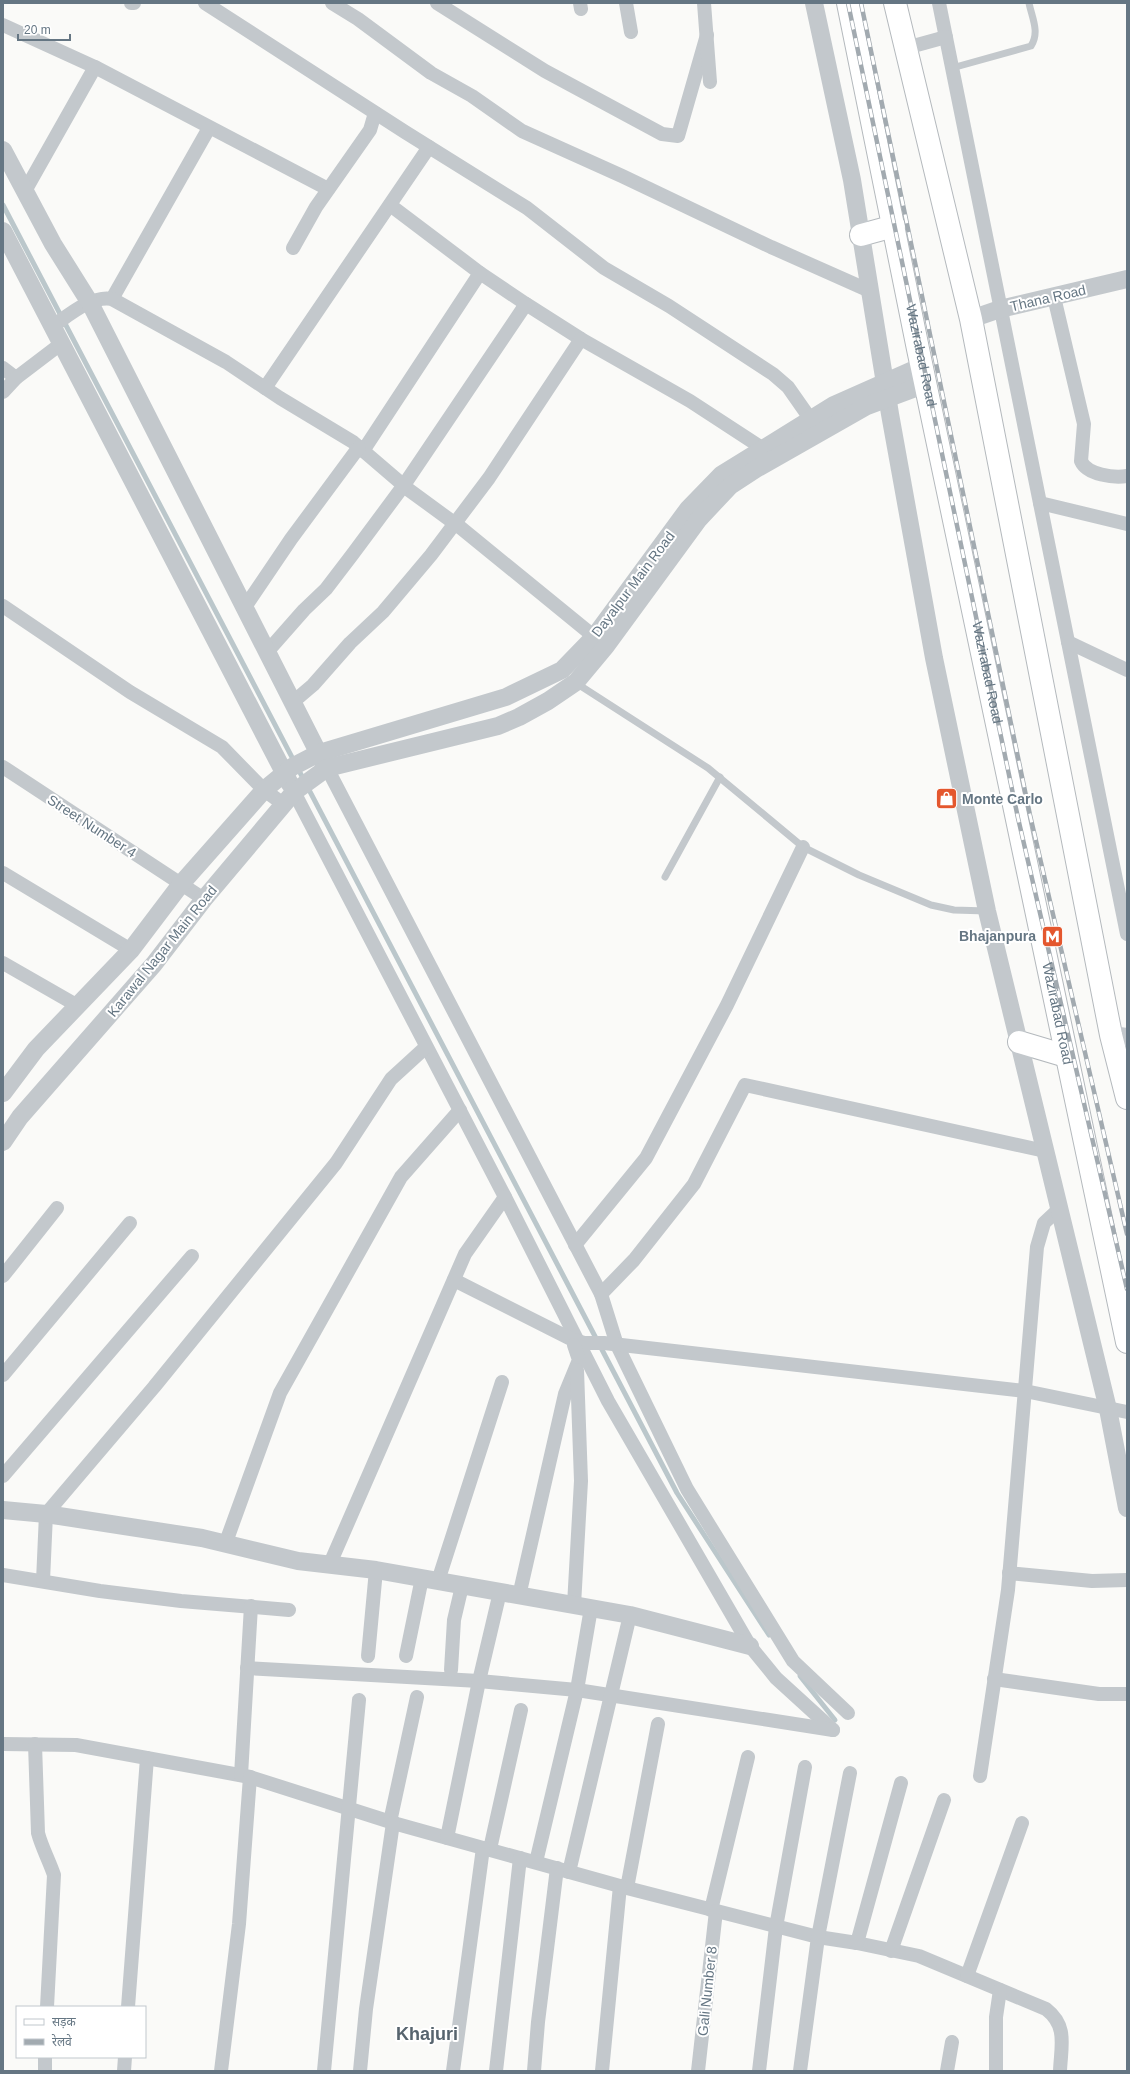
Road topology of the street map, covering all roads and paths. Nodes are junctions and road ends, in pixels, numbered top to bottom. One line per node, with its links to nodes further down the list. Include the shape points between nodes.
1 (205, 3): 19 (street)
2 (332, 3): 32 (street, via 522,131)
3 (437, 3): 13 (street, via 545,71 662,134 678,136)
4 (626, 3): 12 (street)
5 (704, 3): 13 (street)
6 (814, 3): 28 (street, via 852,180)
7 (848, 3): 26 (main road, Wazirabad Road)
8 (895, 3): 15 (main road)
9 (939, 3): 14 (street)
10 (1029, 3): 17 (lane, via 1036,32 1031,46)
11 (3, 25): 16 (street)
12 (631, 32)
13 (707, 35): 18 (street)
14 (946, 37): 15 (street); 17 (street)
15 (906, 48): 38 (main road)
16 (95, 66): 20 (street); 24 (street)
17 (952, 68): 37 (street)
18 (710, 82)
19 (375, 113): 21 (street); 23 (street, via 370,130)
20 (209, 128): 23 (street); 34 (street)
21 (428, 147): 25 (street); 48 (street, via 527,208 604,268 669,306 773,374 788,387)
22 (3, 150): 24 (street)
23 (328, 189): 29 (street)
24 (25, 191): 36 (street)
25 (390, 205): 30 (street); 45 (street)
26 (894, 226): 28 (main road); 43 (main road, Wazirabad Road)
27 (3, 231): 39 (street)
28 (861, 235): 32 (street)
29 (294, 248)
30 (480, 273): 35 (street); 50 (street)
31 (1127, 279): 33 (street, Thana Road)
32 (870, 291): 46 (street)
33 (1054, 297): 37 (street, Thana Road); 51 (street, via 1084,424 1084,467 1090,471)
34 (112, 300): 36 (street, via 105,298); 45 (street, via 207,351)
35 (526, 304): 40 (street); 52 (street)
36 (84, 306): 39 (street); 57 (street)
37 (1000, 309): 38 (street, Thana Road); 53 (street)
38 (971, 319): 80 (main road)
39 (56, 324): 41 (street)
40 (580, 340): 49 (street, via 690,401); 54 (street, via 489,478)
41 (62, 343): 44 (street); 66 (street)
42 (3, 368): 44 (street)
43 (924, 375): 46 (street, Dayalpur Main Road); 83 (main road, Wazirabad Road)
44 (16, 378): 47 (street)
45 (265, 388): 50 (street)
46 (886, 390): 48 (street, Dayalpur Main Road, via 867,406); 75 (street, via 934,658)
47 (3, 392)
48 (816, 427): 49 (street, Dayalpur Main Road); 58 (street, Dayalpur Main Road, via 730,486 699,518)
49 (762, 448): 58 (street, Dayalpur Main Road, via 721,475 688,509)
50 (361, 449): 52 (street); 57 (street, via 291,539)
51 (1127, 476)
52 (404, 485): 54 (street); 60 (street, via 326,589)
53 (1040, 503): 55 (street); 59 (street)
54 (455, 524): 58 (street); 63 (street, via 383,612 350,643 313,685)
55 (1127, 524)
56 (3, 606): 68 (street, via 130,692 222,747)
57 (245, 607): 60 (street)
58 (600, 641): 62 (street, Dayalpur Main Road); 64 (street, Dayalpur Main Road, via 562,670 506,697)
59 (1068, 642): 61 (street); 76 (street)
60 (267, 652): 63 (street)
61 (1127, 670)
62 (576, 682): 64 (street, Dayalpur Main Road, via 520,717 498,726); 67 (lane)
63 (293, 702): 64 (street)
64 (320, 761): 66 (street, Karawal Nagar Main Road); 69 (street, Karawal Nagar Main Road); 93 (street)
65 (3, 766): 73 (street, Street Number 4)
66 (288, 771): 68 (street, Karawal Nagar Main Road); 69 (street)
67 (720, 777): 70 (lane); 72 (lane)
68 (264, 790): 69 (street); 73 (street, Karawal Nagar Main Road)
69 (293, 793): 74 (street, Karawal Nagar Main Road); 82 (street)
70 (803, 847): 75 (lane, via 859,875 930,905 954,910); 93 (street, via 727,1005 646,1158)
71 (3, 873): 77 (street)
72 (665, 876)
73 (181, 884): 74 (street, Street Number 4); 77 (street, Karawal Nagar Main Road)
74 (204, 899): 87 (street, Karawal Nagar Main Road, via 154,964 20,1117)
75 (987, 911): 81 (street)
76 (1126, 929)
77 (131, 950): 79 (street, Karawal Nagar Main Road)
78 (3, 963): 79 (street)
79 (78, 1006): 84 (street, Karawal Nagar Main Road, via 36,1049)
80 (1119, 1036): 85 (main road)
81 (1019, 1042): 83 (main road); 88 (street)
82 (426, 1047): 86 (street); 110 (street, via 391,1079 336,1163 154,1387)
83 (1066, 1056): 99 (main road, Wazirabad Road)
84 (3, 1093)
85 (1127, 1098)
86 (460, 1110): 89 (street); 111 (street, via 401,1177 280,1394)
87 (3, 1142)
88 (1045, 1152): 91 (street); 97 (street, via 745,1085 694,1184 634,1260)
89 (505, 1197): 96 (street, via 465,1254); 98 (street)
90 (56, 1208): 95 (street)
91 (1059, 1209): 104 (street, via 1044,1222 1038,1247); 105 (street)
92 (130, 1223): 102 (street)
93 (575, 1244): 97 (street)
94 (192, 1256): 107 (street)
95 (3, 1276)
96 (454, 1280): 98 (street); 112 (street)
97 (601, 1294): 100 (street)
98 (578, 1341): 100 (street); 101 (street); 126 (street, via 608,1401)
99 (1127, 1342)
100 (611, 1344): 104 (street); 139 (street, via 686,1489 793,1661)
101 (577, 1365): 121 (street, via 565,1394); 123 (street)
102 (3, 1375)
103 (502, 1382): 116 (street)
104 (1025, 1391): 105 (street); 114 (street)
105 (1108, 1408): 106 (street); 108 (street)
106 (1127, 1412)
107 (3, 1476)
108 (1127, 1508)
109 (3, 1510): 110 (street)
110 (46, 1514): 111 (street); 118 (street)
111 (226, 1542): 112 (street, via 298,1561)
112 (330, 1566): 113 (street)
113 (376, 1570): 116 (street); 127 (street)
114 (1009, 1573): 117 (street, via 1092,1581); 131 (street)
115 (3, 1575): 118 (street)
116 (430, 1580): 119 (street); 128 (street)
117 (1127, 1580)
118 (43, 1581): 122 (street, via 181,1601)
119 (462, 1586): 120 (street); 130 (street, via 454,1620)
120 (500, 1592): 121 (street); 132 (street)
121 (519, 1596): 123 (street)
122 (251, 1606): 124 (street); 129 (street)
123 (583, 1606): 125 (street); 133 (street)
124 (289, 1610)
125 (630, 1615): 126 (street); 135 (street)
126 (750, 1646): 135 (street, via 776,1678 833,1730)
127 (368, 1656)
128 (406, 1656)
129 (247, 1668): 132 (street); 147 (street)
130 (451, 1670)
131 (994, 1679): 134 (street, via 1099,1694); 148 (street)
132 (479, 1681): 133 (street); 154 (street)
133 (577, 1690): 135 (street); 157 (street)
134 (1127, 1694)
135 (611, 1695): 158 (street)
136 (417, 1697): 152 (street)
137 (360, 1700): 151 (street)
138 (521, 1710): 155 (street)
139 (848, 1713)
140 (658, 1724): 159 (street)
141 (3, 1744): 142 (street)
142 (35, 1744): 144 (street, via 76,1745); 167 (street, via 38,1833 54,1875)
143 (748, 1757): 160 (street, Gali Number 8)
144 (147, 1758): 147 (street); 168 (street)
145 (805, 1767): 161 (street)
146 (850, 1773): 162 (street)
147 (246, 1776): 151 (street); 174 (street, via 239,1924)
148 (980, 1776)
149 (901, 1783): 163 (street)
150 (944, 1800): 164 (street)
151 (348, 1809): 152 (street); 175 (street)
152 (391, 1822): 154 (street); 176 (street)
153 (1022, 1822): 165 (street)
154 (447, 1838): 155 (street)
155 (486, 1849): 156 (street); 177 (street)
156 (520, 1858): 157 (street); 178 (street)
157 (536, 1862): 158 (street)
158 (563, 1870): 159 (street); 179 (street, via 538,2022)
159 (624, 1887): 160 (street); 180 (street)
160 (714, 1910): 161 (street); 181 (street, Gali Number 8)
161 (776, 1927): 162 (street); 182 (street)
162 (818, 1937): 163 (street); 183 (street)
163 (857, 1943): 164 (street)
164 (891, 1951): 165 (street, via 919,1956)
165 (967, 1976): 166 (street)
166 (1000, 1990): 185 (street, via 996,2017); 186 (street, via 1055,2016 1062,2034)
167 (47, 2006)
168 (128, 2006)
169 (952, 2042): 184 (street)
170 (45, 2058): 172 (street)
171 (125, 2058): 173 (street)
172 (45, 2071)
173 (124, 2071)
174 (221, 2071)
175 (324, 2071)
176 (360, 2071)
177 (453, 2071)
178 (496, 2071)
179 (534, 2071)
180 (602, 2071)
181 (698, 2071)
182 (759, 2071)
183 (800, 2071)
184 (947, 2071)
185 (996, 2071)
186 (1060, 2071)

